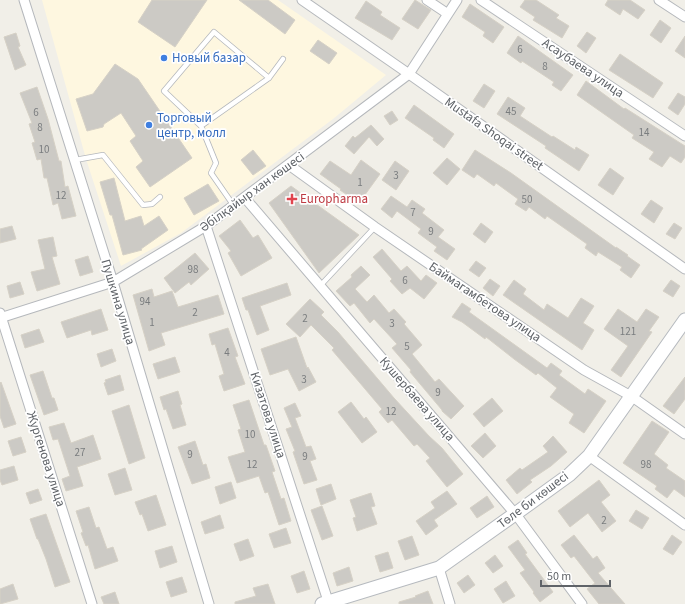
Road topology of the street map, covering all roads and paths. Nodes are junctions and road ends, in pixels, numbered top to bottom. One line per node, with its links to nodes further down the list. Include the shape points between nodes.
1 (24, 0): 14 (street, Пушкина улица)
2 (302, 0): 10 (street, Mustafa Shoqai street)
3 (427, 0): 7 (street)
4 (457, 0): 7 (street, Әбілқайыр хан көшесі)
5 (481, 0): 13 (street, Асаубаева улица)
6 (659, 0): 8 (street)
7 (448, 14): 10 (street, Әбілқайыр хан көшесі)
8 (685, 17)
9 (283, 59): 11 (lane)
10 (409, 74): 15 (street, Әбілқайыр хан көшесі); 21 (street, Mustafa Shoqai street)
11 (269, 78): 12 (lane); 12 (lane, via 214,32 164,91)
12 (201, 126): 18 (lane, via 216,163 211,173)
13 (685, 136)
14 (75, 160): 16 (lane, via 103,155 143,205 152,204); 22 (street, Пушкина улица)
15 (289, 165): 17 (street, Әбілқайыр хан көшесі); 20 (street, Баймагамбетова улица)
16 (160, 197)
17 (245, 198): 18 (street, Әбілқайыр хан көшесі); 23 (street, Кушербаева улица)
18 (234, 206): 19 (street, Әбілқайыр хан көшесі)
19 (206, 226): 22 (street, Әбілқайыр хан көшесі); 32 (street, Кизатова улица)
20 (375, 227): 23 (lane); 26 (street, Баймагамбетова улица, via 584,370)
21 (685, 269)
22 (113, 282): 24 (street, Әбілқайыр хан көшесі); 34 (street, Пушкина улица)
23 (320, 286): 29 (street, Кушербаева улица)
24 (0, 316): 33 (street, Жургенова улица)
25 (685, 320): 26 (street, Төле би көшесі)
26 (631, 396): 27 (street, Баймагамбетова улица); 28 (street, Төле би көшесі)
27 (685, 434)
28 (589, 456): 29 (street, Төле би көшесі); 30 (street)
29 (515, 514): 31 (street, Төле би көшесі); 36 (street, Кушербаева улица)
30 (685, 525)
31 (439, 568): 32 (street, Төле би көшесі); 35 (street)
32 (326, 603)
33 (92, 604)
34 (209, 604)
35 (450, 604)
36 (582, 604)

